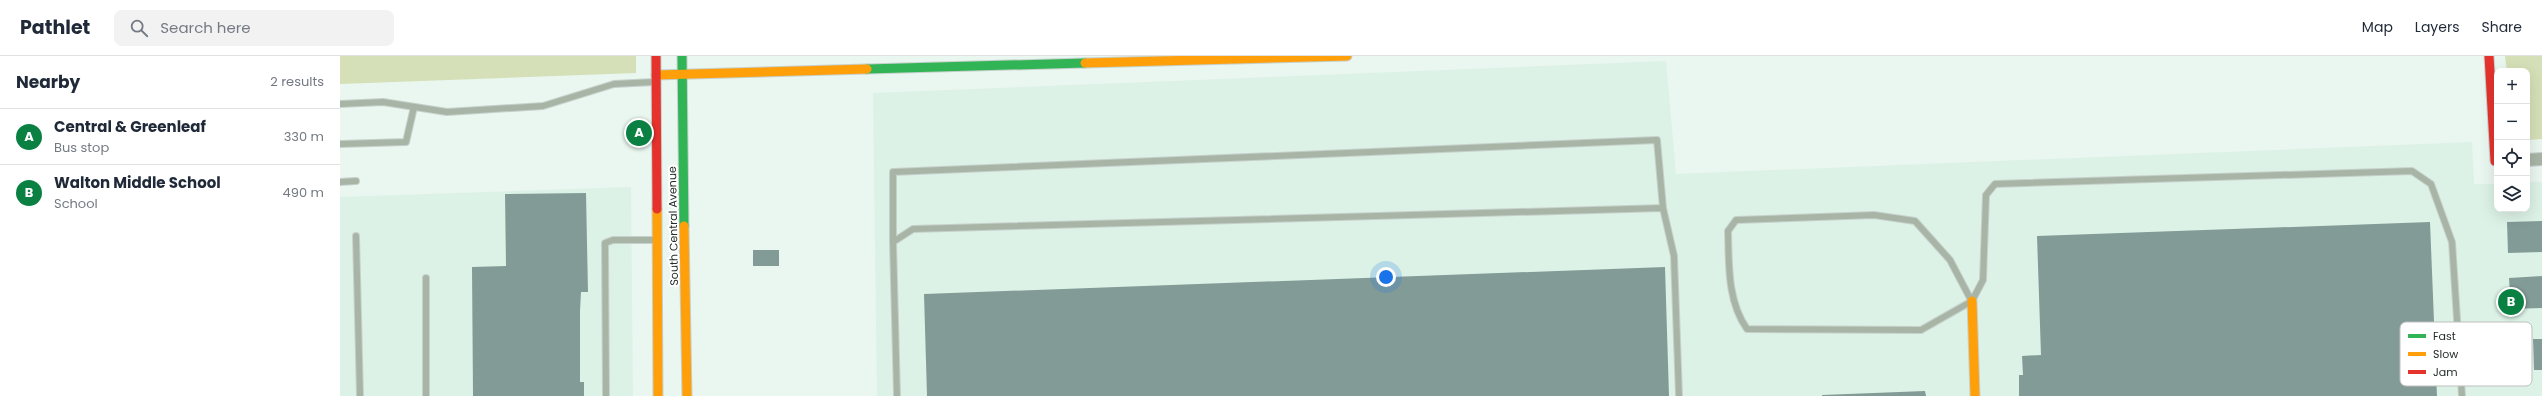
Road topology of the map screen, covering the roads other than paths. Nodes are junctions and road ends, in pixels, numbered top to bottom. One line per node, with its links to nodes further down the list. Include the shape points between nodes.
1 (656, 56): 7 (street, South Central Avenue)
2 (682, 56): 6 (street, South Central Avenue)
3 (1347, 56): 5 (street)
4 (2489, 56): 11 (street)
5 (1097, 60): 6 (street)
6 (682, 75): 7 (street); 28 (street, South Central Avenue)
7 (656, 79): 9 (lane, via 614,84 543,106 447,112); 18 (street, South Central Avenue)
8 (340, 104): 9 (lane, via 382,102)
9 (414, 107): 10 (lane, via 406,142)
10 (340, 144)
11 (2494, 144)
12 (2542, 159): 13 (street)
13 (2530, 160)
14 (356, 181): 15 (lane)
15 (340, 182)
16 (1664, 208): 19 (lane, via 913,229); 19 (lane, via 1657,140 893,172); 30 (lane, via 1674,256)
17 (356, 236): 24 (lane)
18 (657, 240): 26 (lane, via 613,240 605,243); 27 (street, South Central Avenue)
19 (893, 242): 29 (lane)
20 (426, 278): 25 (lane)
21 (1972, 301): 21 (lane, via 1950,260 1915,221 1874,215 1736,220 1728,230 1730,280 1740,319 1747,329 1921,330); 22 (lane, via 1983,280 1986,195 1994,184 2412,171 2431,184 2452,242); 31 (street)
22 (2457, 322)
23 (2461, 386): 32 (lane)
24 (360, 396)
25 (426, 396)
26 (606, 396)
27 (658, 396)
28 (687, 396)
29 (897, 396)
30 (1679, 396)
31 (1975, 396)
32 (2462, 396)

